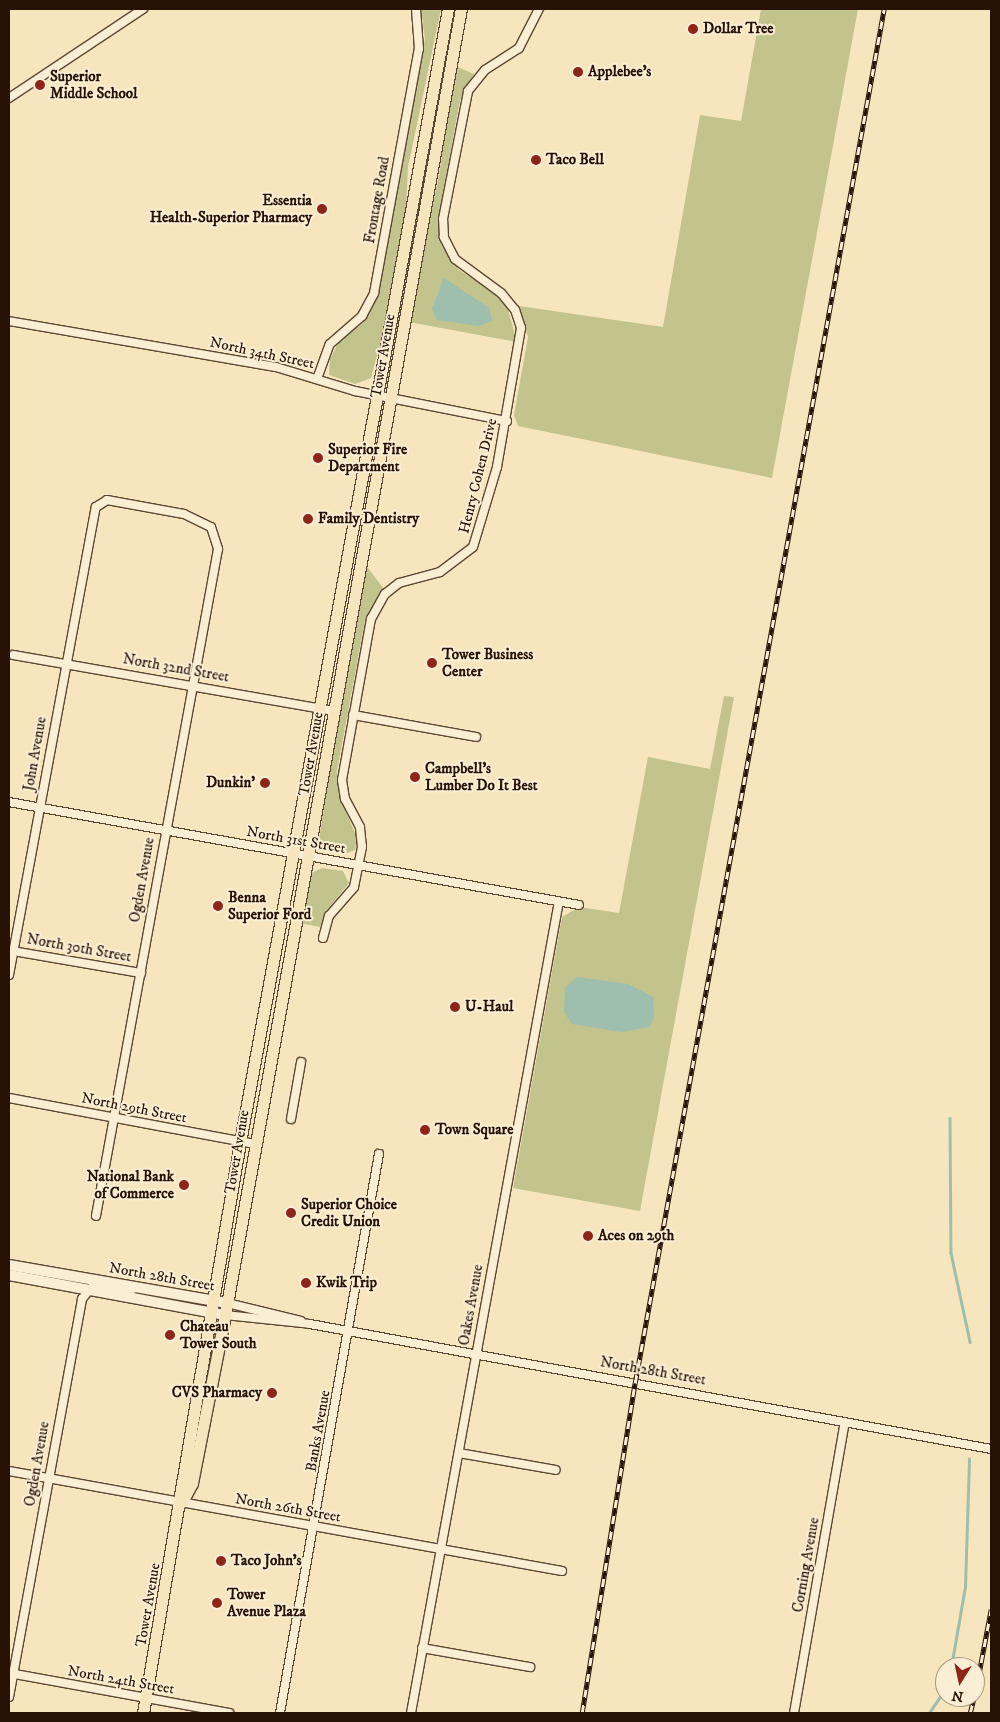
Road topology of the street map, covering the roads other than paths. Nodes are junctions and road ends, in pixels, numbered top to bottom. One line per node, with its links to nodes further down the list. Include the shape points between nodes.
1 (143, 9): 6 (street)
2 (416, 9): 8 (street, Frontage Road, via 419,49 374,293 362,316 330,344)
3 (448, 9): 9 (main road, Tower Avenue)
4 (461, 9): 10 (main road, Tower Avenue)
5 (539, 9): 11 (street, Henry Cohen Drive, via 522,45 482,73 468,91 443,219 444,237 455,259 501,293 519,317 522,340)
6 (9, 98)
7 (9, 321): 8 (street, North 34th Street, via 276,367)
8 (317, 379): 9 (street, North 34th Street)
9 (376, 395): 10 (street, North 34th Street); 16 (main road, Tower Avenue)
10 (391, 398): 11 (street, North 34th Street); 17 (main road, Tower Avenue)
11 (507, 421): 18 (street, Henry Cohen Drive, via 473,547 440,572 399,583 375,610)
12 (218, 549): 14 (street, John Avenue, via 211,527 184,514 106,500 96,507); 15 (street, Ogden Avenue)
13 (13, 655): 14 (street, North 32nd Street)
14 (65, 662): 15 (street, North 32nd Street); 21 (street, John Avenue)
15 (192, 685): 16 (street, North 32nd Street); 22 (street, Ogden Avenue)
16 (319, 708): 17 (street, North 32nd Street); 23 (main road, Tower Avenue)
17 (334, 711): 24 (main road, Tower Avenue)
18 (353, 715): 19 (street); 25 (street, Henry Cohen Drive, via 342,780 345,799 361,831)
19 (476, 737)
20 (9, 802): 21 (street, North 31st Street)
21 (39, 808): 22 (street, North 31st Street); 29 (street, John Avenue)
22 (164, 831): 23 (street, North 31st Street); 30 (street, Ogden Avenue)
23 (293, 853): 24 (street, North 31st Street); 36 (main road, Tower Avenue)
24 (307, 856): 25 (street, North 31st Street); 37 (main road, Tower Avenue)
25 (359, 866): 26 (street, North 31st Street); 28 (street, Henry Cohen Drive, via 352,890 329,916)
26 (559, 902): 27 (street, North 31st Street); 49 (street, Oakes Avenue)
27 (579, 905)
28 (323, 938)
29 (13, 951): 30 (street, North 30th Street); 31 (street, John Avenue)
30 (141, 973): 34 (street, Ogden Avenue)
31 (9, 975)
32 (301, 1062): 35 (street)
33 (9, 1098): 34 (street, North 29th Street)
34 (114, 1118): 36 (street, North 29th Street); 39 (street, Ogden Avenue)
35 (291, 1120)
36 (240, 1142): 37 (street, North 29th Street); 45 (main road, Tower Avenue)
37 (254, 1144): 44 (main road, Tower Avenue)
38 (379, 1154): 48 (street, Banks Avenue)
39 (96, 1216)
40 (9, 1264): 42 (main road, North 28th Street)
41 (9, 1275): 43 (main road, North 28th Street)
42 (140, 1289): 43 (street, via 98,1286); 45 (main road, North 28th Street)
43 (87, 1290): 45 (main road, North 28th Street); 55 (street, Ogden Avenue)
44 (227, 1303): 45 (main road, North 28th Street); 46 (main road, Tower Avenue); 47 (street, North 28th Street)
45 (211, 1306): 46 (main road, North 28th Street); 56 (main road, Tower Avenue, via 180,1484)
46 (224, 1315): 47 (street, North 28th Street); 56 (main road, Tower Avenue, via 192,1483)
47 (310, 1324): 48 (street, North 28th Street)
48 (350, 1331): 49 (street, North 28th Street); 57 (street, Banks Avenue)
49 (476, 1354): 50 (street, North 28th Street); 52 (street, Oakes Avenue)
50 (846, 1422): 51 (street, North 28th Street); 69 (street, Corning Avenue)
51 (991, 1448)
52 (459, 1453): 53 (street); 58 (street, Oakes Avenue)
53 (556, 1470)
54 (9, 1471): 55 (street, North 26th Street)
55 (49, 1478): 56 (street, North 26th Street); 62 (street, Ogden Avenue)
56 (182, 1502): 57 (street, North 26th Street); 64 (main road, Tower Avenue)
57 (314, 1526): 58 (street, North 26th Street); 67 (street, Banks Avenue)
58 (440, 1549): 59 (street, North 26th Street); 60 (street, Oakes Avenue)
59 (562, 1571)
60 (422, 1648): 61 (street); 68 (street, Oakes Avenue)
61 (530, 1667)
62 (11, 1674): 63 (street, Ogden Avenue); 64 (street, North 24th Street)
63 (9, 1697)
64 (146, 1698): 65 (main road, Tower Avenue); 66 (street, North 24th Street)
65 (143, 1713)
66 (229, 1713)
67 (280, 1713)
68 (411, 1713)
69 (794, 1713)

